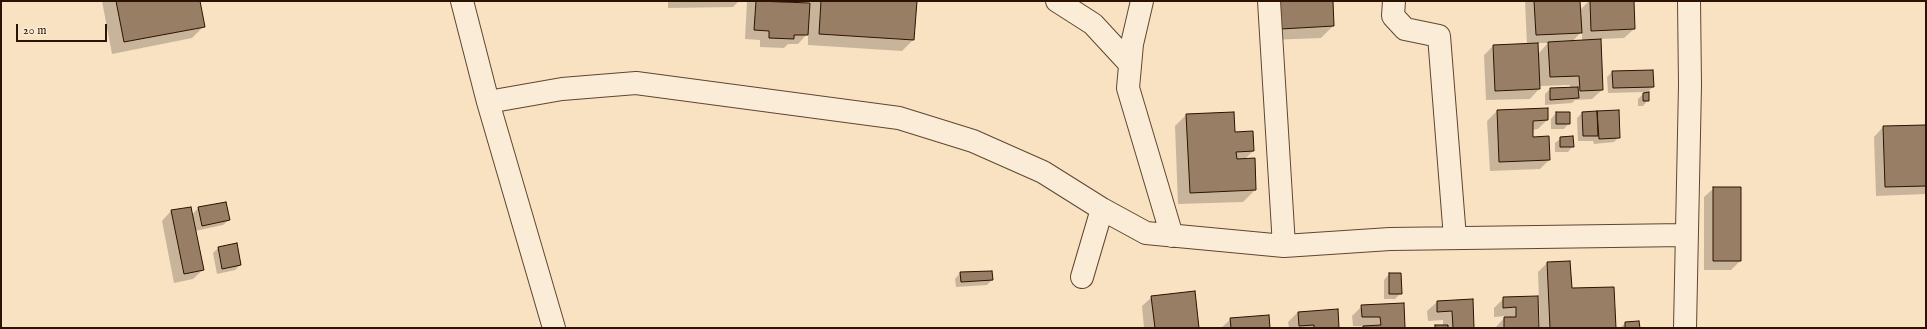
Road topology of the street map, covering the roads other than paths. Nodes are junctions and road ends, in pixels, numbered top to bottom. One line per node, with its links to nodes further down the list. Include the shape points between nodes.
1 (462, 1): 8 (street)
2 (1057, 1): 7 (street, via 1093,24)
3 (1142, 1): 7 (street)
4 (1269, 1): 13 (street)
5 (1394, 1): 12 (street, via 1393,16 1405,29 1439,36)
6 (1689, 1): 10 (street, via 1690,85)
7 (1130, 64): 11 (street, via 1128,88)
8 (488, 102): 9 (street, via 562,89 636,83 899,118 973,141 1043,172); 15 (street)
9 (1102, 209): 11 (street, via 1146,233); 14 (street)
10 (1686, 234): 12 (street); 16 (street)
11 (1172, 236): 13 (street)
12 (1455, 238): 13 (street, via 1390,239)
13 (1284, 246)
14 (1082, 277)
15 (554, 328)
16 (1684, 328)

